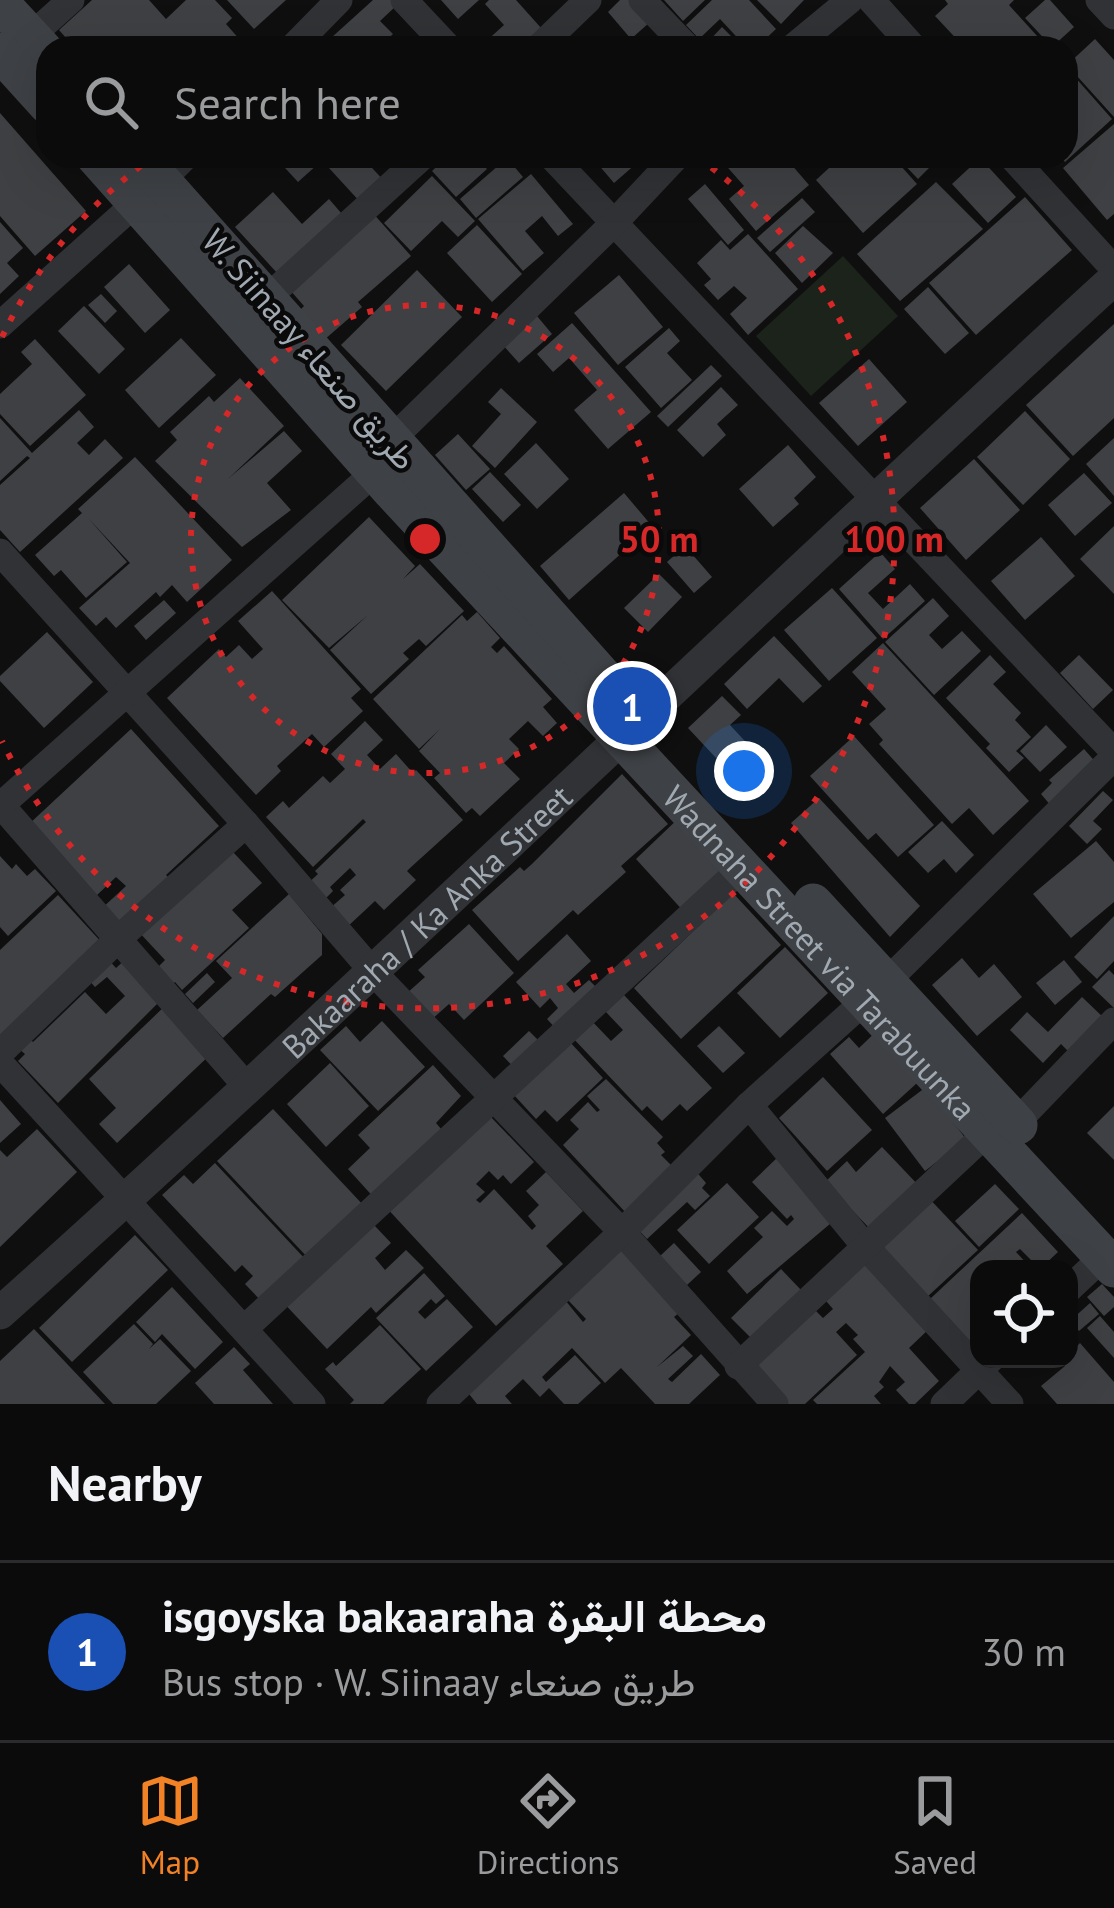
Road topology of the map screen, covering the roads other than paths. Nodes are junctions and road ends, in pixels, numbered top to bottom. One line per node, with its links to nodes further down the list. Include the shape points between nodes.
1 (71, 0): 11 (street)
2 (339, 0): 12 (street)
3 (404, 0): 13 (street)
4 (588, 0): 14 (street)
5 (642, 0): 15 (street)
6 (850, 0): 16 (street)
7 (871, 0): 17 (street)
8 (1099, 0): 10 (street)
9 (0, 3): 18 (main road)
10 (1114, 16)
11 (37, 36)
12 (304, 36)
13 (438, 36)
14 (550, 36)
15 (676, 36)
16 (806, 36)
17 (903, 36)
18 (26, 48)
19 (409, 168): 27 (street)
20 (562, 168): 24 (street)
21 (666, 168): 24 (street)
22 (1022, 168): 25 (street)
23 (156, 174): 27 (main road, W. Siinaay طريق صنعاء); 28 (street); 29 (main road)
24 (614, 223): 29 (street); 30 (street)
25 (1114, 269)
26 (1114, 279): 30 (street, Bakaaraha / Ka Anka Street)
27 (267, 298): 29 (main road, W. Siinaay طريق صنعاء)
28 (0, 325)
29 (383, 456): 32 (street); 33 (main road, W. Siinaay طريق صنعاء)
30 (876, 500): 33 (street, Bakaaraha / Ka Anka Street); 34 (street)
31 (4, 564): 32 (street)
32 (126, 690): 35 (street); 36 (street)
33 (631, 728): 37 (main road, Wadnaha Street via Tarabuunka); 39 (street, Bakaaraha / Ka Anka Street); 40 (main road, W. Siinaay طريق صنعاء)
34 (1114, 754): 40 (street)
35 (0, 805): 38 (street)
36 (246, 824): 38 (street); 39 (street)
37 (743, 867): 40 (main road, Wadnaha Street via Tarabuunka); 45 (street)
38 (118, 939): 42 (street); 44 (street)
39 (374, 973): 44 (street, Bakaaraha / Ka Anka Street); 45 (street)
40 (877, 990): 46 (street); 47 (main road, W. Siinaay طريق صنعاء)
41 (1114, 1021): 47 (street)
42 (0, 1053)
43 (0, 1063): 48 (street)
44 (249, 1089): 48 (street, Bakaaraha / Ka Anka Street)
45 (494, 1100): 49 (street); 54 (street)
46 (749, 1105): 49 (street); 50 (street)
47 (1002, 1128): 50 (street); 51 (main road, W. Siinaay طريق صنعاء)
48 (125, 1202): 53 (street, Bakaaraha / Ka Anka Street); 54 (street)
49 (622, 1232): 56 (street); 60 (street)
50 (864, 1244): 55 (street); 56 (street)
51 (1110, 1252): 52 (street)
52 (1078, 1281)
53 (0, 1313)
54 (244, 1329): 59 (street)
55 (970, 1349)
56 (738, 1366): 61 (street)
57 (981, 1368): 62 (street)
58 (988, 1368): 63 (street)
59 (311, 1404)
60 (440, 1404)
61 (775, 1404)
62 (944, 1404)
63 (1010, 1404)

